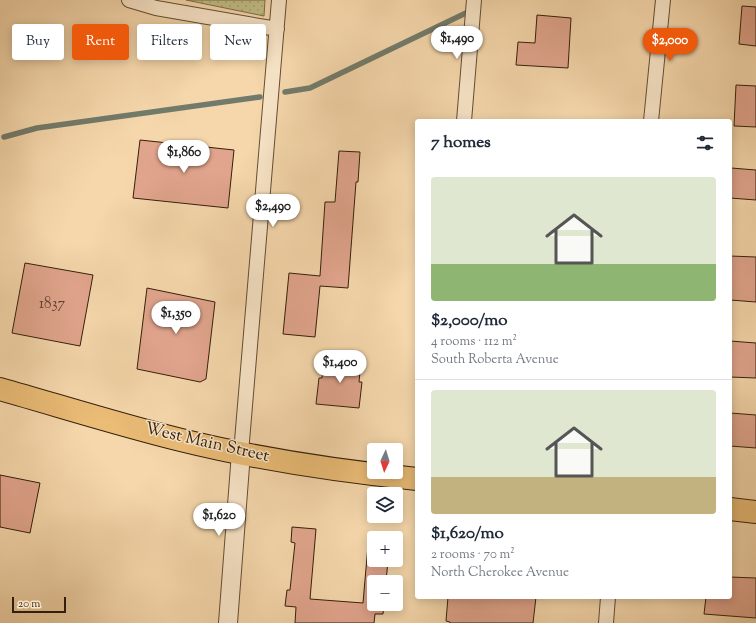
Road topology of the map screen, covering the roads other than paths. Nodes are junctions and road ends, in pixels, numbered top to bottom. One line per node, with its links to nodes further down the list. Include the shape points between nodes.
1 (129, 0): 5 (street, via 156,8)
2 (279, 0): 5 (street)
3 (474, 0): 6 (street)
4 (663, 0): 7 (street)
5 (277, 29): 9 (street)
6 (464, 119)
7 (651, 119)
8 (0, 389): 9 (main road, West Main Street, via 181,440)
9 (241, 453): 10 (main road, West Main Street, via 372,475); 14 (street)
10 (415, 479)
11 (732, 509): 12 (main road)
12 (756, 512)
13 (608, 599): 15 (street)
14 (228, 623)
15 (606, 623)

